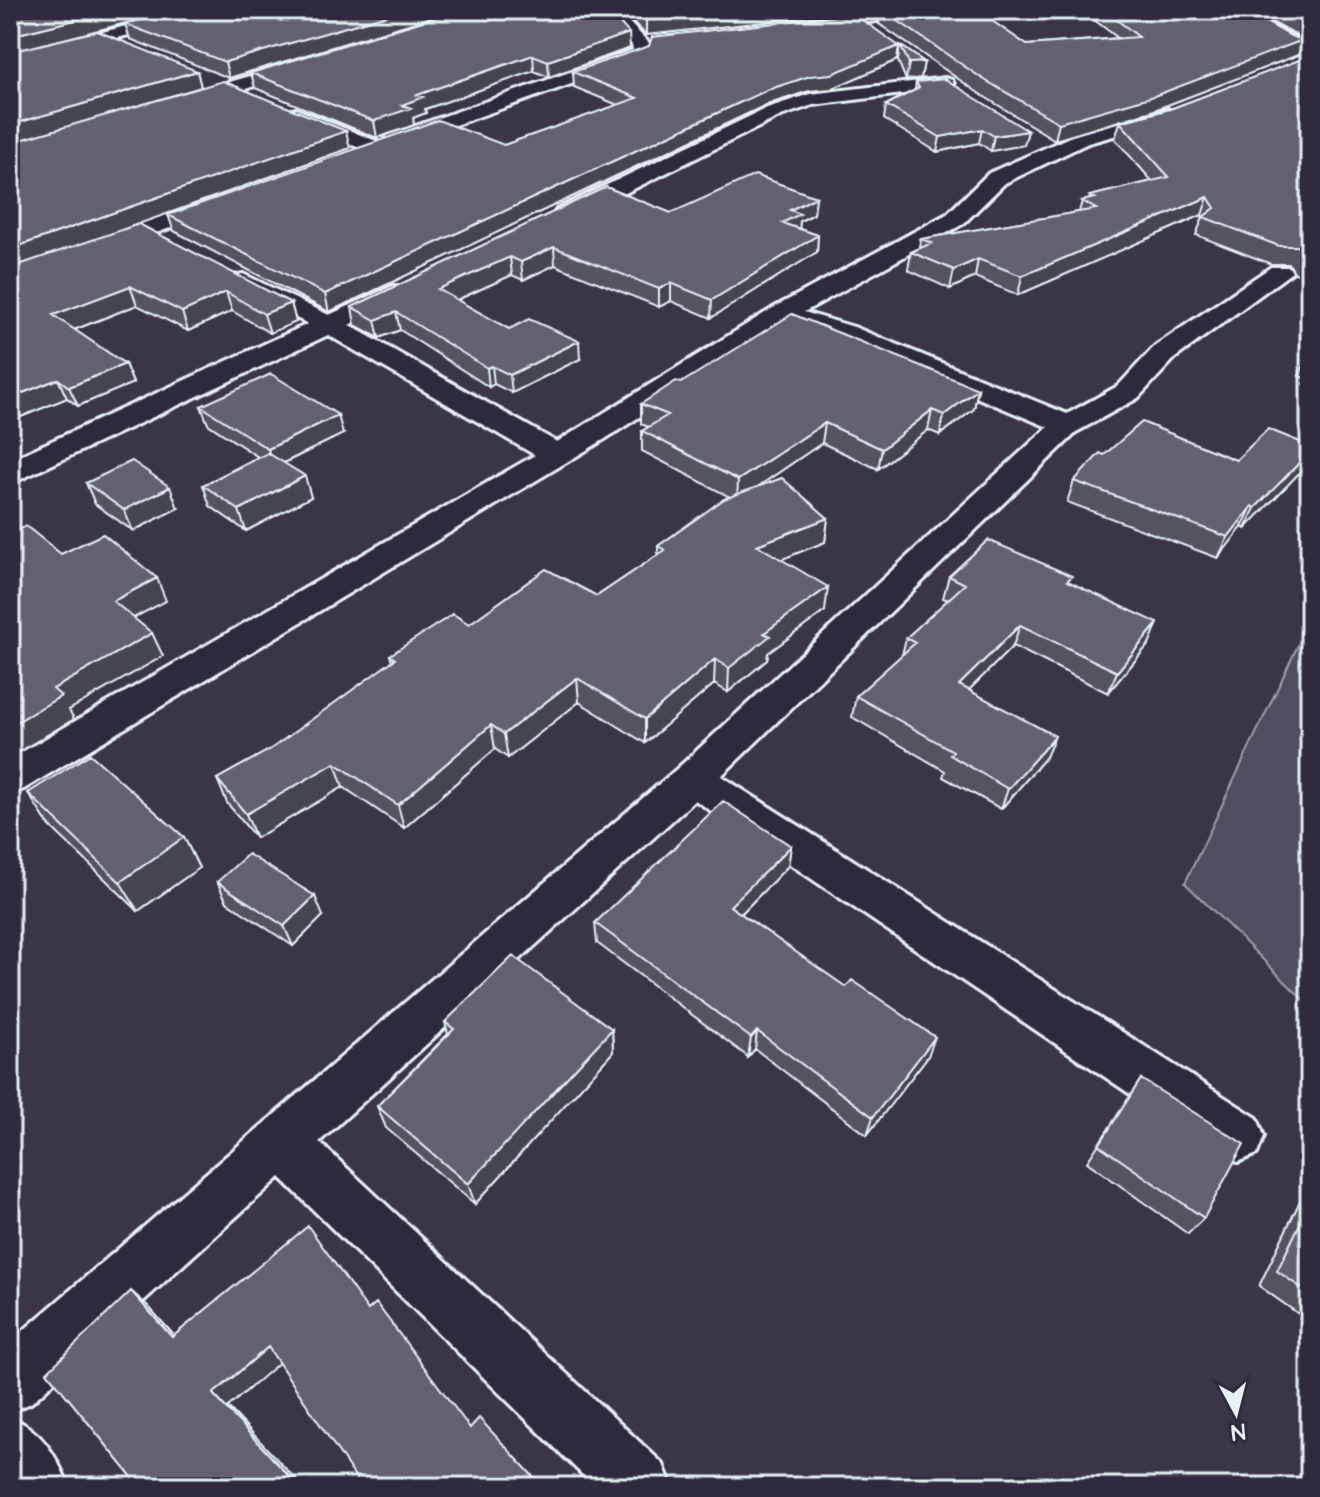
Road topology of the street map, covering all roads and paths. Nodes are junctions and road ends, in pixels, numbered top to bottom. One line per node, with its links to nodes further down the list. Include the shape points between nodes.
1 (207, 10): 8 (street)
2 (608, 10): 20 (street, via 648,43 642,53)
3 (932, 10): 5 (street)
4 (1229, 10): 10 (street, via 1293,45)
5 (849, 14): 6 (street); 7 (street)
6 (793, 25)
7 (876, 34)
8 (103, 37): 9 (street); 11 (street)
9 (132, 48)
10 (1305, 58)
11 (10, 61)
12 (318, 61): 16 (street)
13 (922, 68): 15 (street)
14 (202, 77): 16 (street)
15 (945, 84): 17 (street); 23 (street, via 810,100 774,112)
16 (230, 88): 19 (street); 20 (street)
17 (965, 97)
18 (1185, 109): 30 (street, via 1045,147 997,178 955,219)
19 (157, 110)
20 (374, 147): 21 (street)
21 (345, 157)
22 (244, 193): 24 (street)
23 (549, 221)
24 (144, 229): 25 (street); 28 (street)
25 (170, 243)
26 (223, 270): 31 (street)
27 (1280, 272): 32 (street, via 1165,352 1128,392)
28 (10, 279)
29 (425, 280): 31 (street)
30 (782, 314): 32 (street, via 845,333); 33 (street)
31 (329, 325): 33 (street); 34 (street)
32 (1068, 425): 36 (street)
33 (557, 455): 35 (street)
34 (10, 472)
35 (10, 778)
36 (693, 778): 37 (street); 38 (street)
37 (1238, 1136)
38 (281, 1142): 39 (street); 42 (street)
39 (10, 1382)
40 (10, 1448): 41 (street)
41 (37, 1487)
42 (640, 1487)

